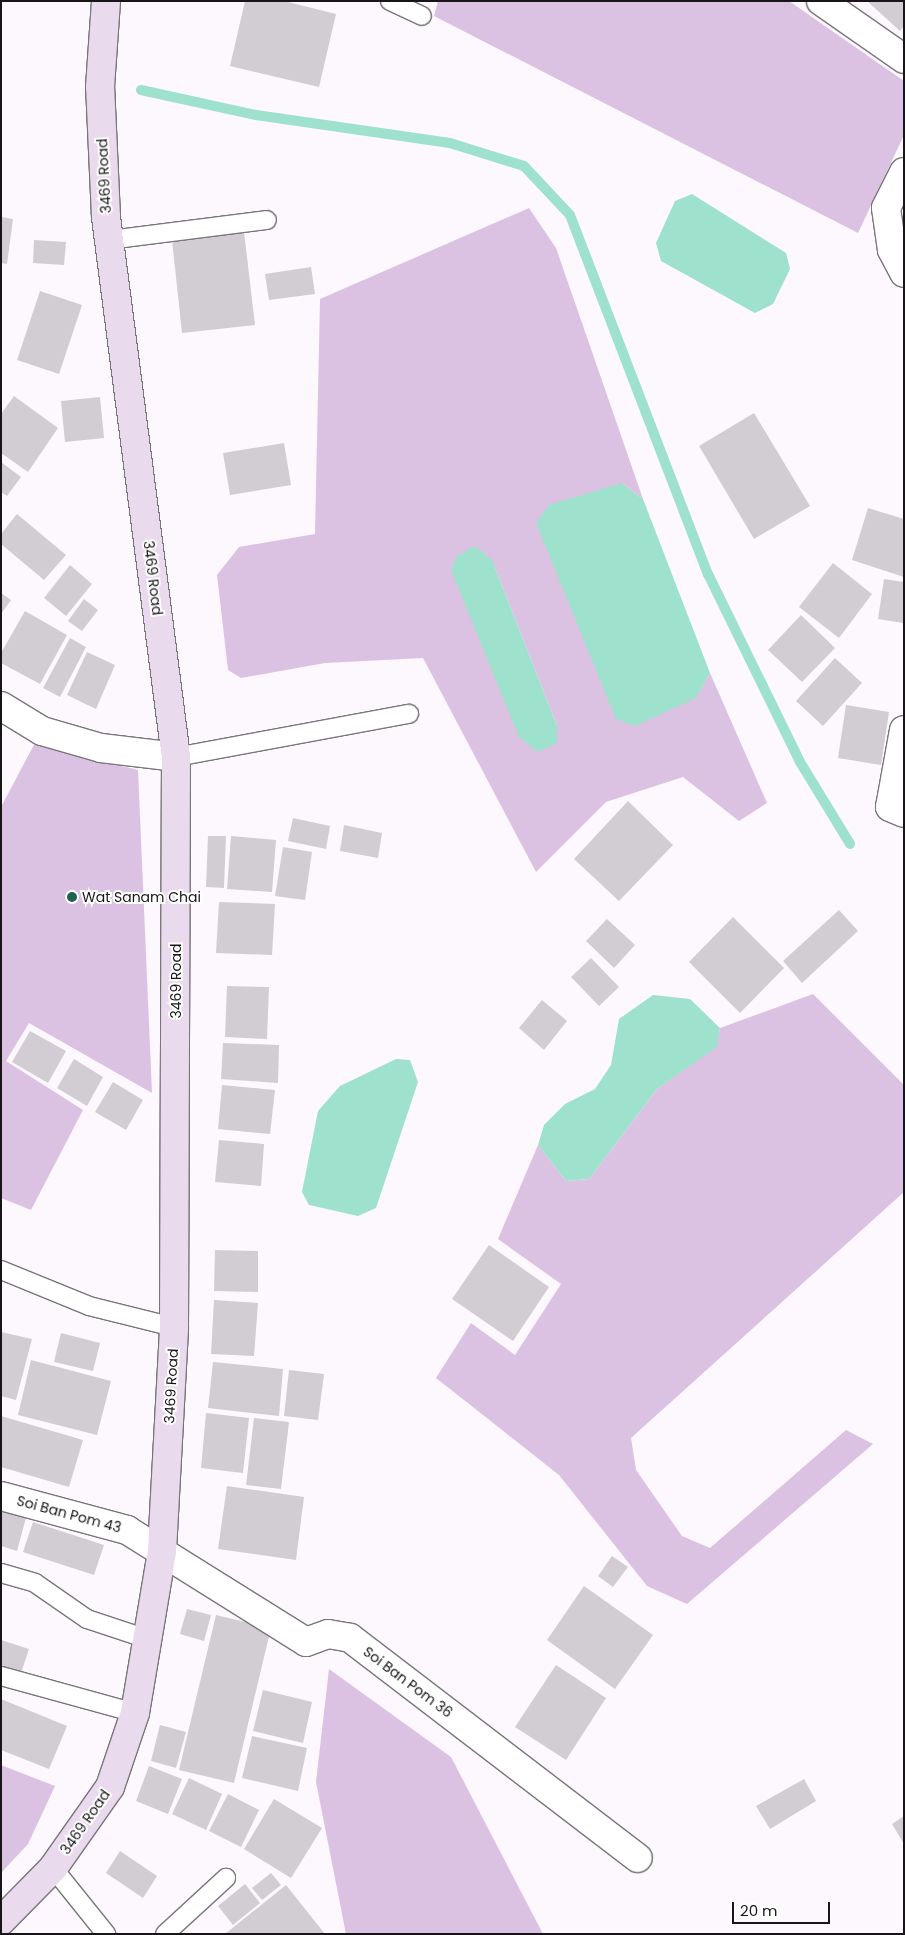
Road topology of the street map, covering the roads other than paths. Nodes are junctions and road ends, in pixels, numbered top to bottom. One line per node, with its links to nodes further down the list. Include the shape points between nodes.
1 (106, 1): 8 (street, 3469 Road, via 100,87)
2 (390, 1): 4 (lane)
3 (821, 1): 5 (street)
4 (422, 16)
5 (904, 59)
6 (904, 172): 9 (street, via 886,208 892,250)
7 (267, 220): 8 (lane)
8 (108, 240): 13 (street, 3469 Road)
9 (904, 273)
10 (1, 706): 13 (street, via 42,731 101,748)
11 (408, 714): 13 (lane)
12 (904, 730): 14 (street, via 890,807)
13 (176, 757): 16 (street, 3469 Road)
14 (904, 813)
15 (1, 1270): 16 (lane, via 90,1306)
16 (174, 1327): 18 (street, 3469 Road)
17 (1, 1496): 18 (street, Soi Ban Pom 43, via 127,1530)
18 (162, 1551): 20 (street, 3469 Road); 23 (street, Soi Ban Pom 36, via 306,1642 328,1634 350,1638)
19 (1, 1573): 20 (lane, via 35,1583 87,1619)
20 (150, 1640): 22 (street, 3469 Road)
21 (1, 1676): 22 (lane)
22 (135, 1712): 24 (street, 3469 Road, via 110,1787)
23 (638, 1858)
24 (53, 1868): 26 (street, 3469 Road); 27 (lane)
25 (226, 1878): 28 (lane)
26 (1, 1920)
27 (106, 1934)
28 (165, 1934)

